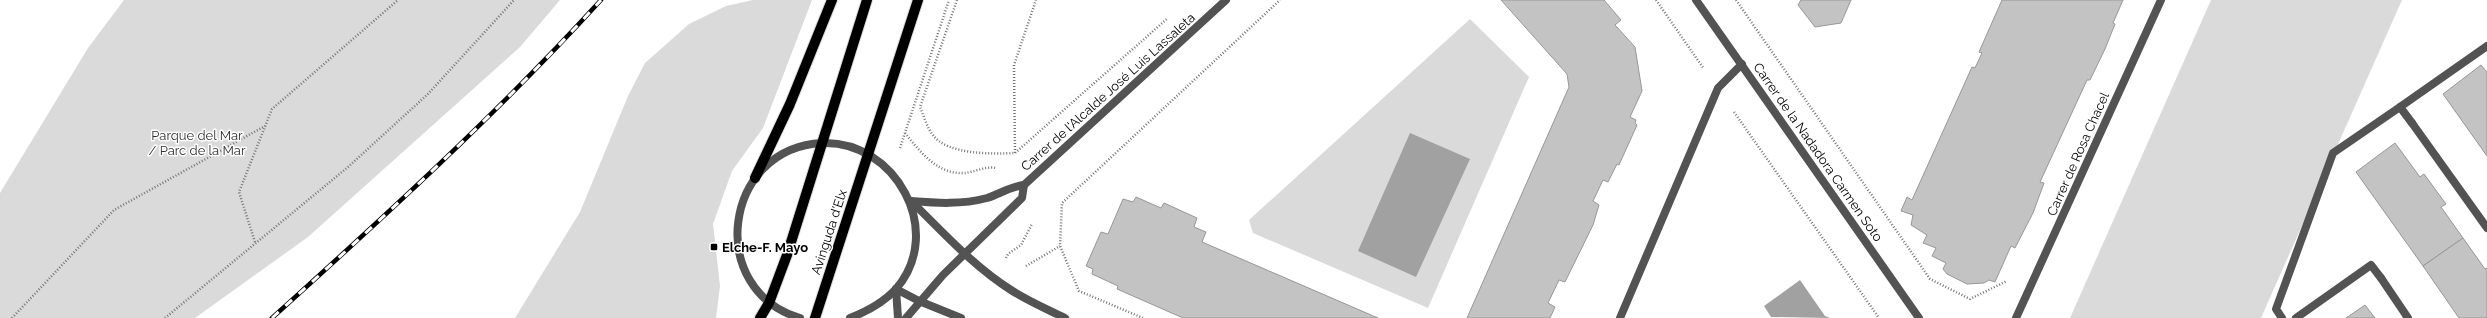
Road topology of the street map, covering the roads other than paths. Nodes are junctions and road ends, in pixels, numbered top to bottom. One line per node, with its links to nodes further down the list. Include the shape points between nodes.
1 (832, 0): 12 (main road, via 790,104)
2 (867, 0): 10 (main road)
3 (918, 0): 11 (main road, Avinguda d'Elx)
4 (1226, 0): 13 (street, Carrer de l'Alcalde José Luis Lassaleta)
5 (1696, 0): 8 (street, Carrer de la Nadadora Carmen Soto)
6 (2161, 0): 30 (street, Carrer de Rosa Chacel)
7 (2487, 46): 9 (street)
8 (1742, 64): 28 (street, via 1718,88); 29 (street, Carrer de la Nadadora Carmen Soto)
9 (2400, 106): 15 (street); 31 (street, via 2333,153 2276,310)
10 (822, 143): 11 (street, via 846,145); 12 (street, via 784,153); 19 (main road, via 787,255)
11 (869, 154): 14 (street, via 891,171); 22 (main road, Avinguda d'Elx)
12 (754, 178): 19 (street, via 741,206 737,222 737,245 748,277)
13 (1024, 185): 14 (street, Carrer de l'Alcalde José Luis Lassaleta, via 1010,187 988,198 973,201 943,204); 16 (street, Carrer de l'Alcalde José Luis Lassaleta, via 1022,198)
14 (910, 201): 16 (street); 17 (street, via 915,223 915,246 908,269)
15 (2487, 228)
16 (964, 254): 18 (street, Carrer de l'Alcalde José Luis Lassaleta); 27 (street, via 1012,290)
17 (896, 289): 18 (street); 23 (street, via 873,309); 24 (street)
18 (919, 301): 25 (street, Carrer de l'Alcalde José Luis Lassaleta); 26 (street)
19 (769, 302): 20 (main road); 21 (street)
20 (760, 318)
21 (800, 318)
22 (815, 318)
23 (850, 318)
24 (898, 318)
25 (906, 318)
26 (961, 318)
27 (1065, 318)
28 (1620, 318)
29 (1919, 318)
30 (2016, 318)
31 (2282, 318)
32 (2296, 318): 33 (street, via 2371,264)
33 (2408, 318)

